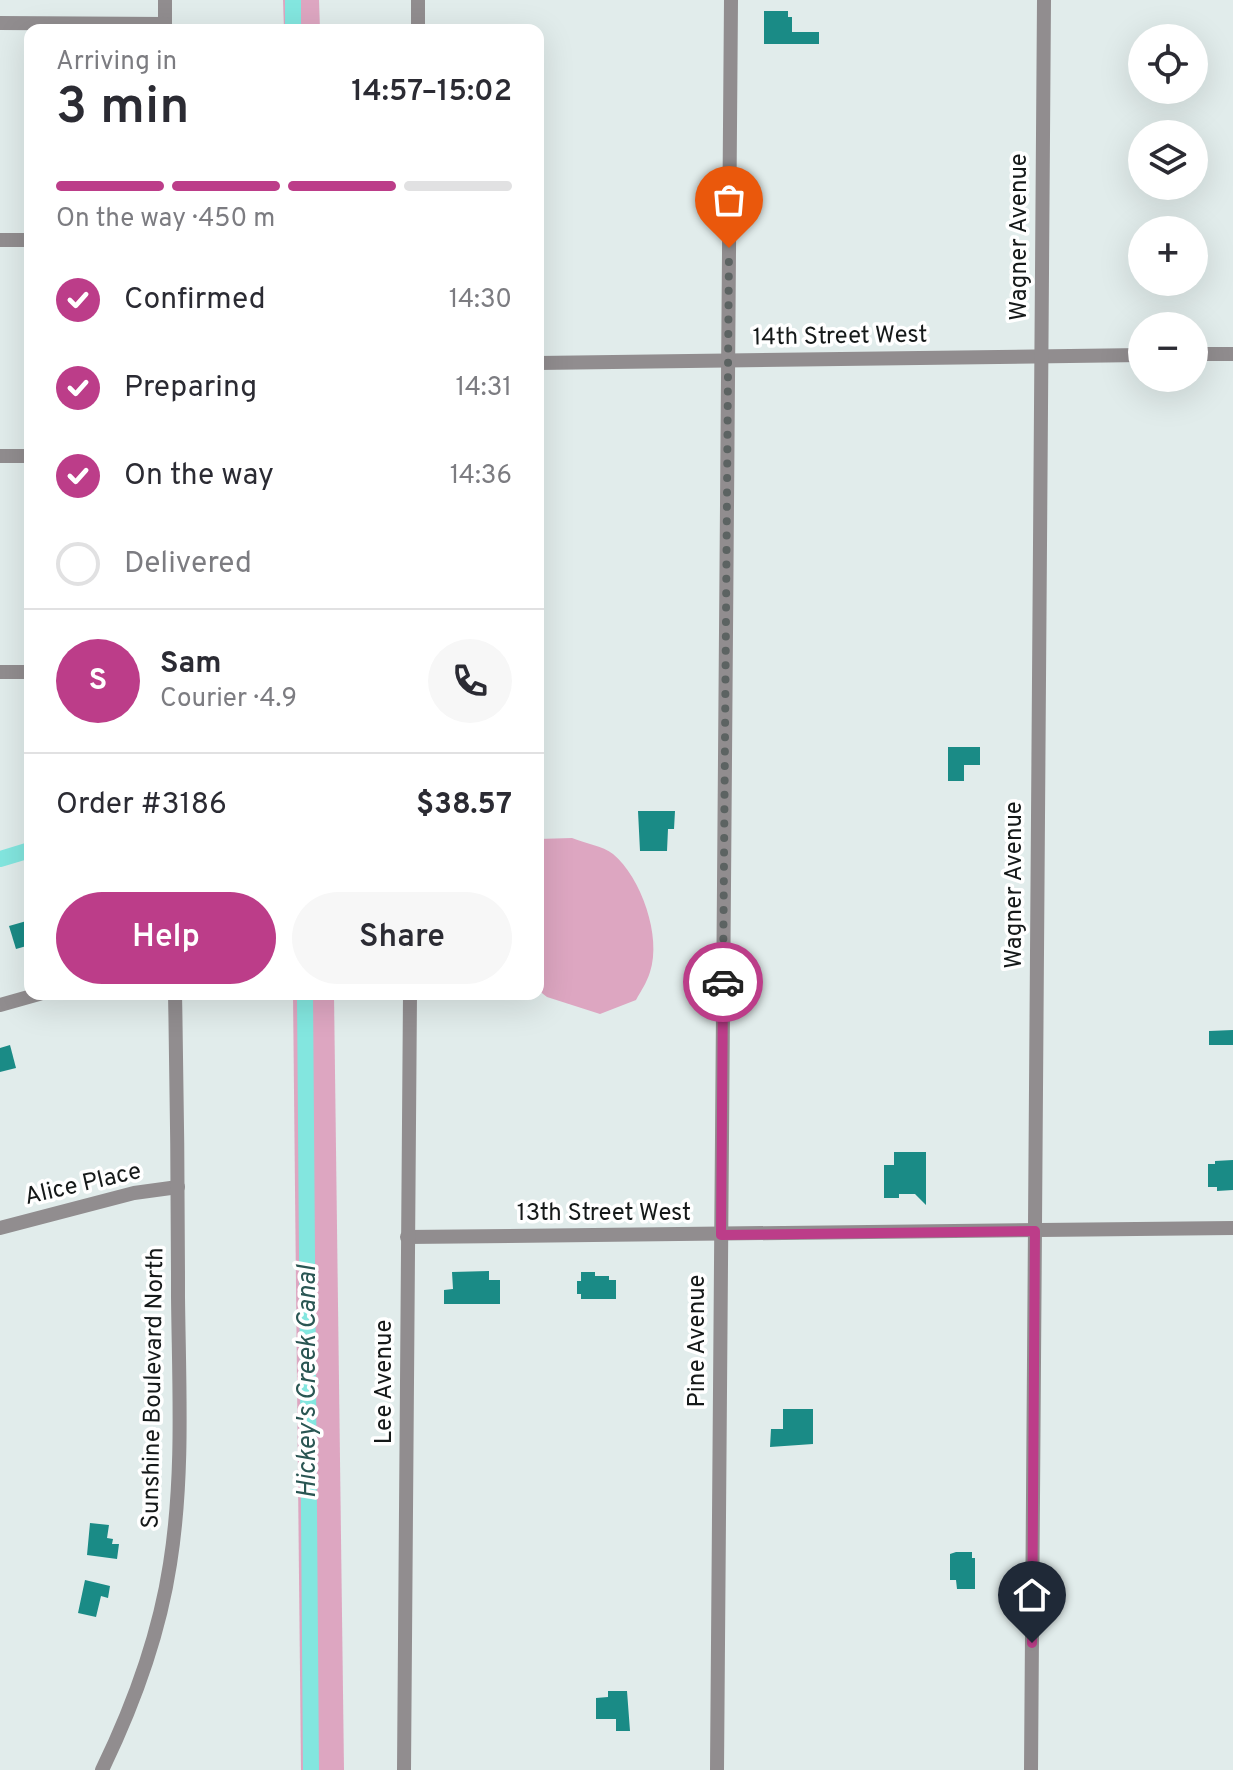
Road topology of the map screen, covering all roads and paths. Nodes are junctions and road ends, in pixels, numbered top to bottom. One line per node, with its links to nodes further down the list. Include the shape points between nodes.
1 (165, 0): 7 (street)
2 (418, 0): 8 (street)
3 (731, 0): 15 (street, Pine Avenue)
4 (1044, 0): 14 (street, Wagner Avenue)
5 (0, 23): 6 (street)
6 (41, 24)
7 (165, 24)
8 (418, 24)
9 (0, 240): 10 (street)
10 (24, 240)
11 (1208, 354): 12 (street)
12 (1233, 354)
13 (1128, 355): 14 (street, 14th Street West)
14 (1041, 356): 15 (street, 14th Street West); 28 (street, Wagner Avenue)
15 (729, 360): 16 (street, 14th Street West); 29 (street, Pine Avenue)
16 (544, 363)
17 (0, 456): 18 (street)
18 (24, 456)
19 (0, 672): 20 (street)
20 (24, 672)
21 (24, 998): 24 (street)
22 (175, 1000): 25 (street, Sunshine Boulevard North)
23 (410, 1000): 30 (street, Lee Avenue)
24 (0, 1005)
25 (178, 1187): 26 (street, Alice Place, via 134,1193); 31 (street, Sunshine Boulevard North, via 174,1536 147,1663)
26 (0, 1228)
27 (1233, 1228): 28 (street, 13th Street West)
28 (1035, 1231): 29 (street, 13th Street West); 34 (street, Wagner Avenue)
29 (721, 1235): 30 (street, 13th Street West); 33 (street, Pine Avenue)
30 (407, 1237): 32 (street, Lee Avenue)
31 (102, 1770)
32 (404, 1770)
33 (717, 1770)
34 (1031, 1770)

